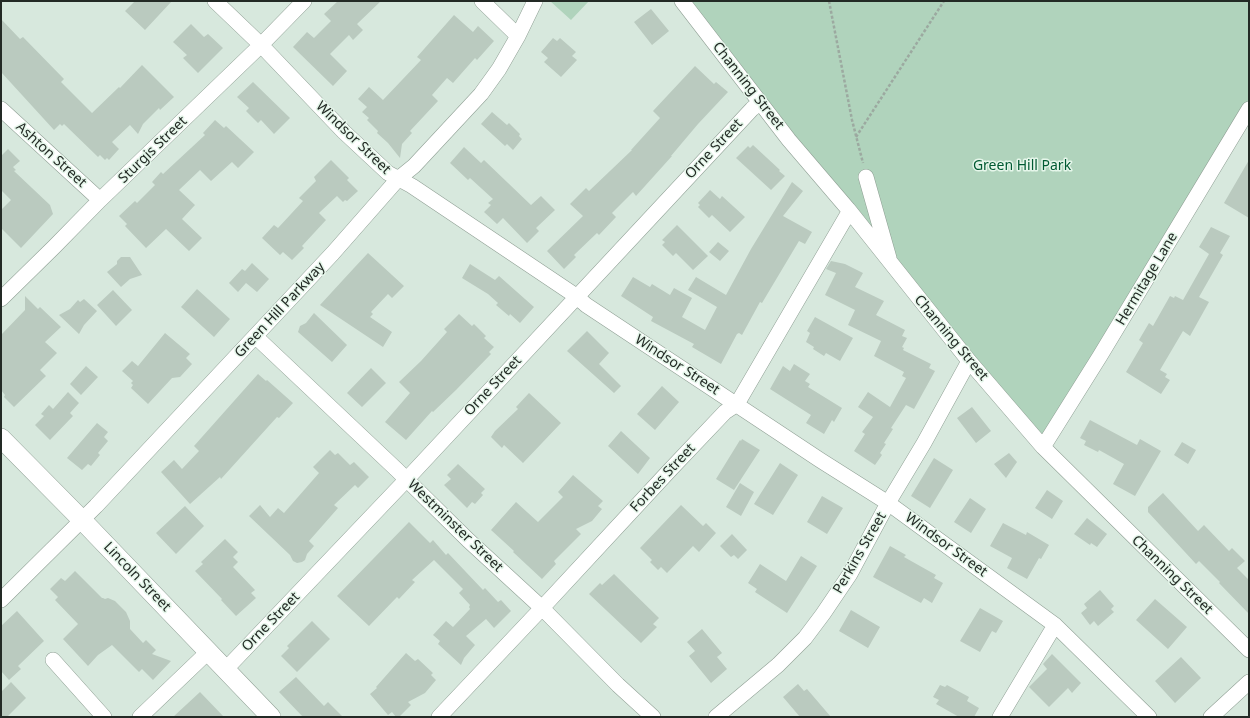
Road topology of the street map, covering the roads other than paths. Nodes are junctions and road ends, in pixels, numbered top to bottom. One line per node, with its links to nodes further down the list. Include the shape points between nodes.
1 (215, 1): 7 (street, Windsor Street)
2 (304, 1): 7 (street, Sturgis Street)
3 (482, 1): 6 (street)
4 (535, 1): 6 (street, Green Hill Parkway)
5 (682, 1): 8 (street, Channing Street)
6 (518, 36): 12 (street, Green Hill Parkway, via 481,94 414,166)
7 (261, 45): 12 (street, Windsor Street, via 344,132 388,173); 13 (street, Sturgis Street)
8 (760, 102): 14 (street, Channing Street); 16 (street, Orne Street)
9 (1, 109): 13 (street, Ashton Street)
10 (1249, 110): 22 (street, Hermitage Lane)
11 (866, 177): 15 (street)
12 (398, 179): 16 (street, Windsor Street); 18 (street, Green Hill Parkway)
13 (100, 200): 17 (street, Sturgis Street)
14 (849, 212): 15 (street, Channing Street); 20 (street, Forbes Street)
15 (891, 265): 19 (street, Channing Street)
16 (576, 296): 20 (street, Windsor Street); 23 (street, Orne Street)
17 (1, 299)
18 (256, 336): 23 (street, Westminster Street); 25 (street, Green Hill Parkway)
19 (969, 362): 22 (street, Channing Street); 24 (street, Perkins Street)
20 (737, 404): 24 (street, Windsor Street); 27 (street, Forbes Street, via 725,412 679,460)
21 (1, 438): 25 (main road, Lincoln Street)
22 (1043, 447): 29 (street, Channing Street)
23 (407, 479): 27 (street, Westminster Street); 32 (street, Orne Street)
24 (888, 504): 28 (street, Windsor Street); 39 (street, Perkins Street, via 850,574 805,638 778,665)
25 (82, 520): 26 (street, Green Hill Parkway); 30 (main road, Lincoln Street)
26 (1, 600)
27 (542, 608): 37 (street, Forbes Street); 38 (street, Westminster Street)
28 (1055, 625): 40 (street); 41 (street, Windsor Street)
29 (1249, 650)
30 (209, 652): 32 (main road, Lincoln Street); 35 (street)
31 (53, 660): 34 (street)
32 (226, 670): 36 (main road, Lincoln Street)
33 (1249, 682): 42 (street)
34 (104, 717)
35 (140, 717)
36 (271, 717)
37 (439, 717)
38 (653, 717)
39 (716, 717)
40 (1000, 717)
41 (1149, 717)
42 (1211, 717)

